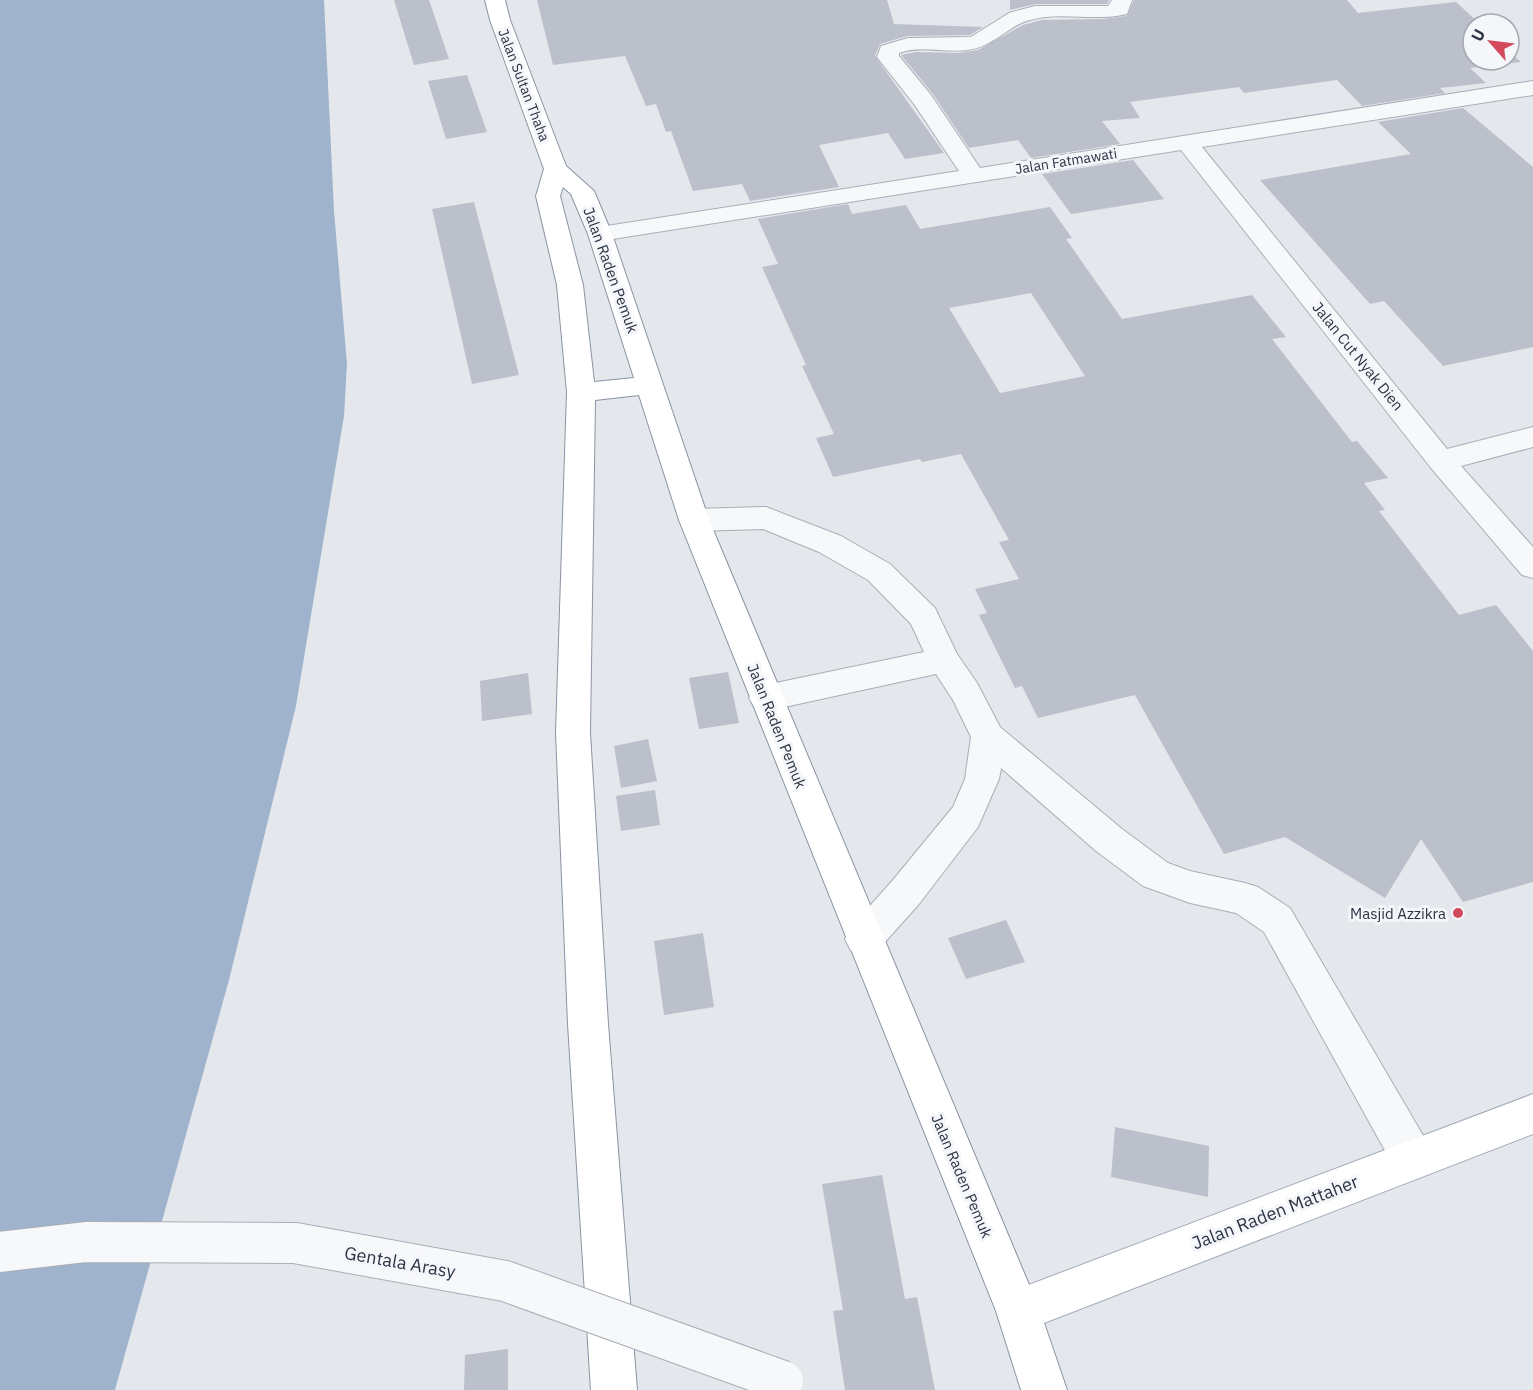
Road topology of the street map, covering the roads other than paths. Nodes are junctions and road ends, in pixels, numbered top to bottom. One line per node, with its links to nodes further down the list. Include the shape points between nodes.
1 (495, 0): 5 (main road, Jalan Sultan Thaha)
2 (1122, 0): 6 (street, via 1120,10 1112,12 1024,15 972,44 897,45 888,50 888,57 923,100)
3 (1533, 88): 4 (street, Jalan Fatmawati)
4 (1186, 141): 6 (street, Jalan Fatmawati); 11 (street, Jalan Cut Nyak Dien)
5 (556, 169): 7 (main road, Jalan Raden Pemuk, via 582,191); 9 (main road, via 548,196 570,285)
6 (974, 176): 7 (street, Jalan Fatmawati)
7 (600, 234): 8 (main road, Jalan Raden Pemuk)
8 (651, 385): 9 (main road); 12 (main road, Jalan Raden Pemuk)
9 (581, 392): 23 (main road, via 573,733 588,1024)
10 (1533, 437): 11 (street)
11 (1441, 461): 13 (street, Jalan Cut Nyak Dien)
12 (694, 520): 14 (street, via 766,518 830,544 879,572 924,617); 15 (main road, Jalan Raden Pemuk)
13 (1533, 567)
14 (944, 660): 15 (street); 16 (street)
15 (766, 698): 17 (main road, Jalan Raden Pemuk)
16 (988, 737): 17 (street, via 981,779 966,816); 19 (street, via 1156,875 1245,899 1277,920)
17 (864, 939): 21 (main road, Jalan Raden Pemuk)
18 (1533, 1114): 19 (main road, Jalan Raden Mattaher)
19 (1413, 1159): 21 (main road, Jalan Raden Mattaher)
20 (0, 1252): 22 (street, Gentala Arasy, bridge, via 86,1242 295,1243 505,1281)
21 (1018, 1311): 24 (main road, Jalan Raden Pemuk)
22 (783, 1381)
23 (614, 1390)
24 (1044, 1390)

